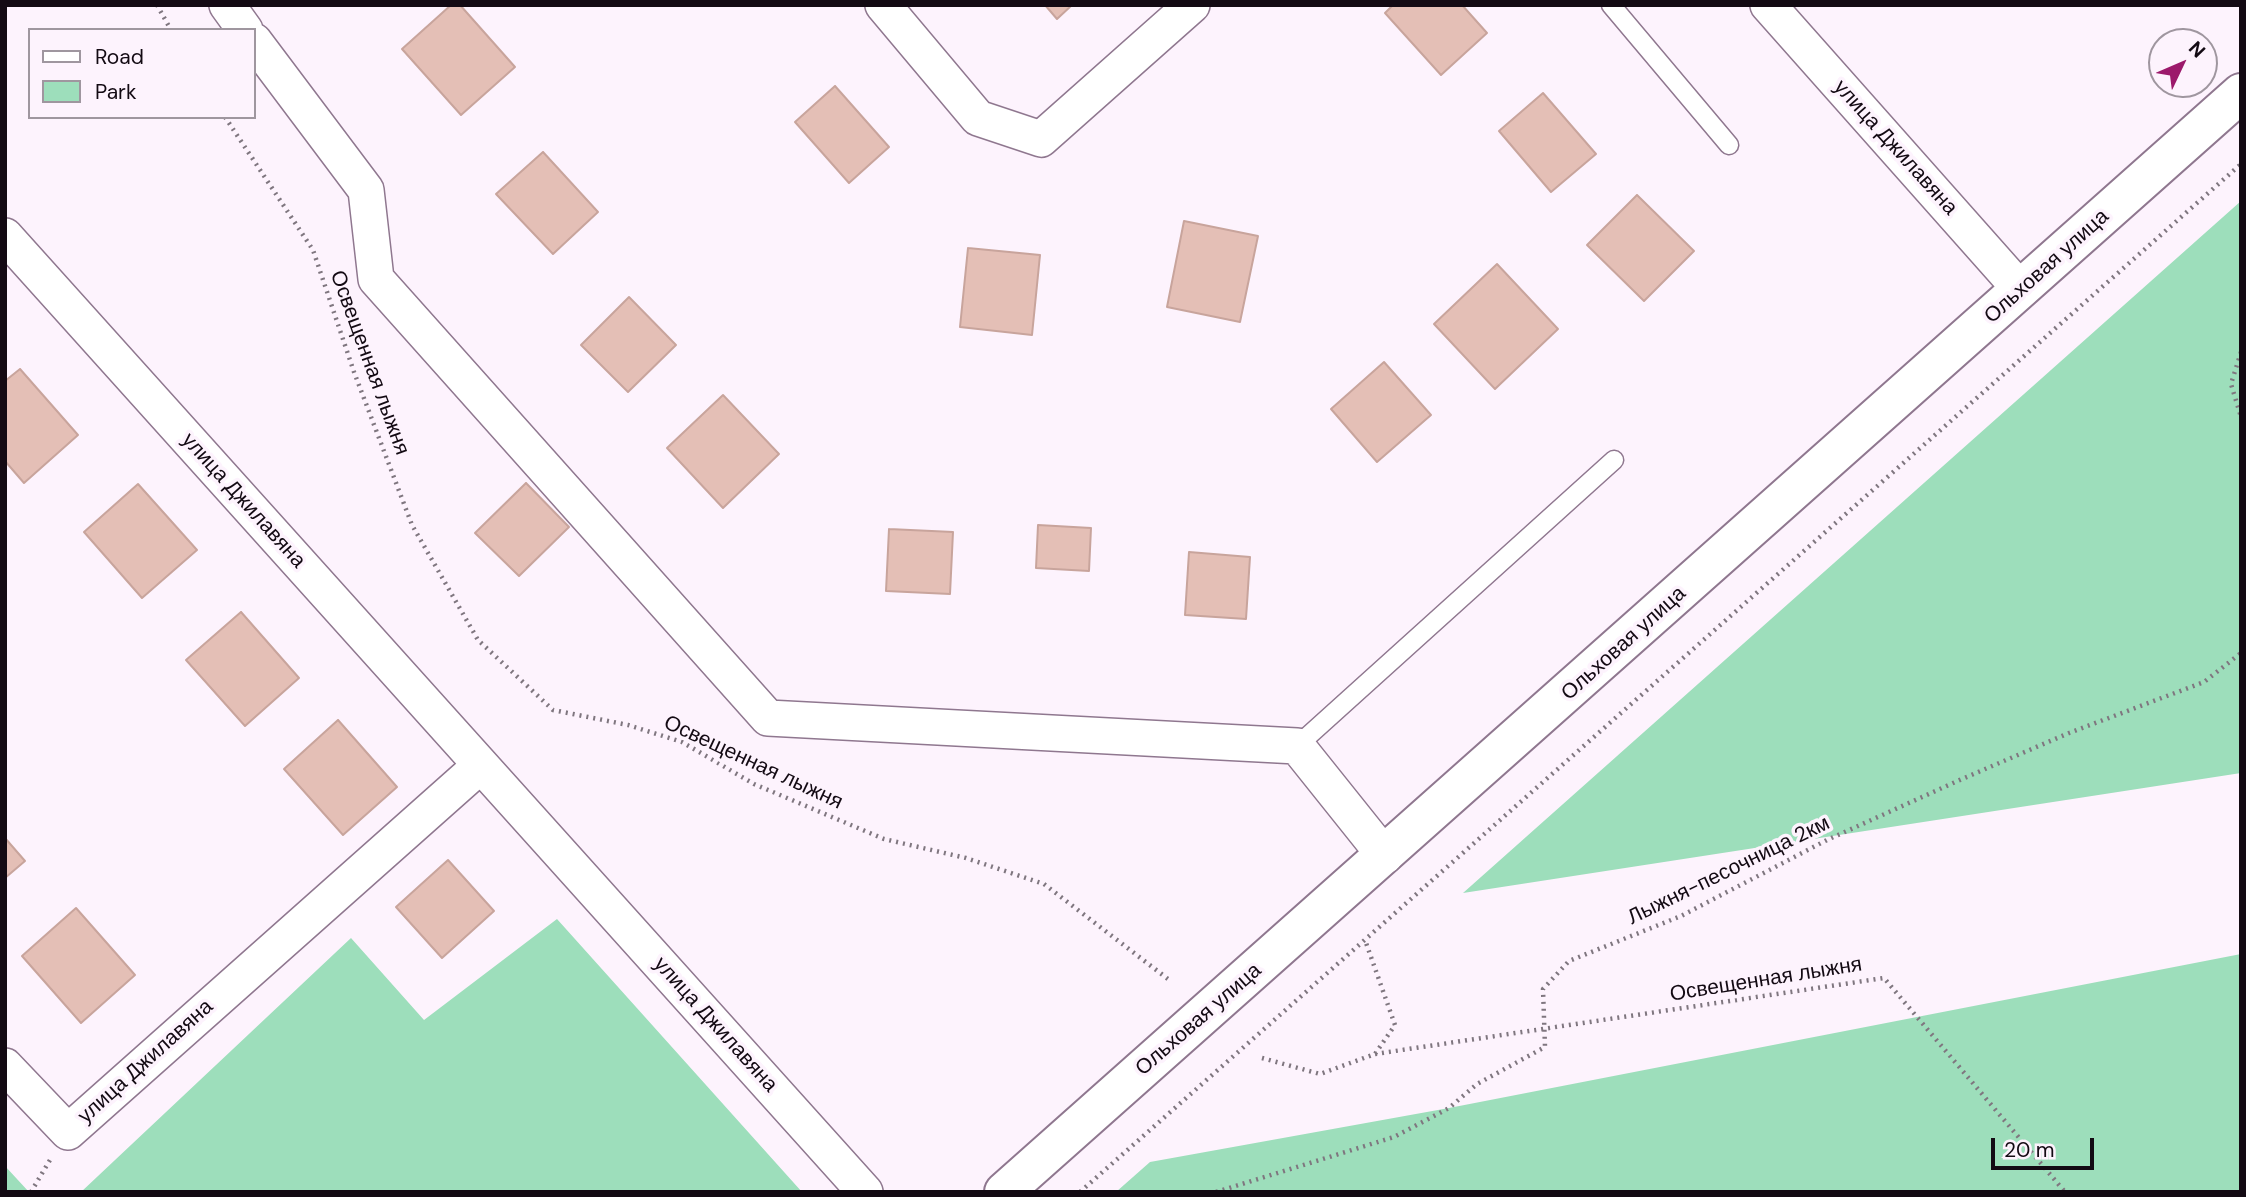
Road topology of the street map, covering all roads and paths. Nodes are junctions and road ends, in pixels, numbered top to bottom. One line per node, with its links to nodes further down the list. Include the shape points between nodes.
1 (157, 5): 7 (path)
2 (227, 5): 8 (street)
3 (883, 5): 4 (street, via 978,118 1041,139)
4 (1192, 5)
5 (1611, 5): 12 (lane)
6 (1768, 5): 15 (street, улица Джилавяна)
7 (170, 28)
8 (244, 28)
9 (256, 44): 20 (street, via 366,190 376,279 768,718)
10 (2241, 93): 15 (main road, Ольховая улица)
11 (226, 119): 24 (path, Освещенная лыжня, via 313,250 412,525 478,640 553,710 682,742 754,784 884,839 966,858 1044,884)
12 (1729, 145)
13 (2241, 164): 23 (path)
14 (5, 236): 21 (street, улица Джилавяна)
15 (2021, 290): 22 (main road, Ольховая улица)
16 (2241, 352): 17 (path, via 2231,384)
17 (2241, 417)
18 (1614, 460): 20 (lane)
19 (2241, 653): 25 (path, Лыжня-песочница 2км, via 2204,682 1962,779 1827,840 1681,916 1569,961 1543,989)
20 (1297, 746): 22 (street)
21 (481, 765): 28 (street, улица Джилавяна, via 68,1132); 29 (street, улица Джилавяна)
22 (1384, 856): 30 (main road, Ольховая улица)
23 (1365, 940): 26 (path, via 1395,1025); 31 (path)
24 (1168, 979)
25 (1544, 1029): 26 (path, Освещенная лыжня); 32 (path, Лыжня-песочница 2км, via 1545,1047 1394,1137); 33 (path, Освещенная лыжня, via 1884,978)
26 (1376, 1054): 27 (path, Освещенная лыжня, via 1320,1074)
27 (1262, 1058)
28 (5, 1066)
29 (865, 1192)
30 (1004, 1192)
31 (1080, 1192)
32 (1216, 1192)
33 (2065, 1192)

